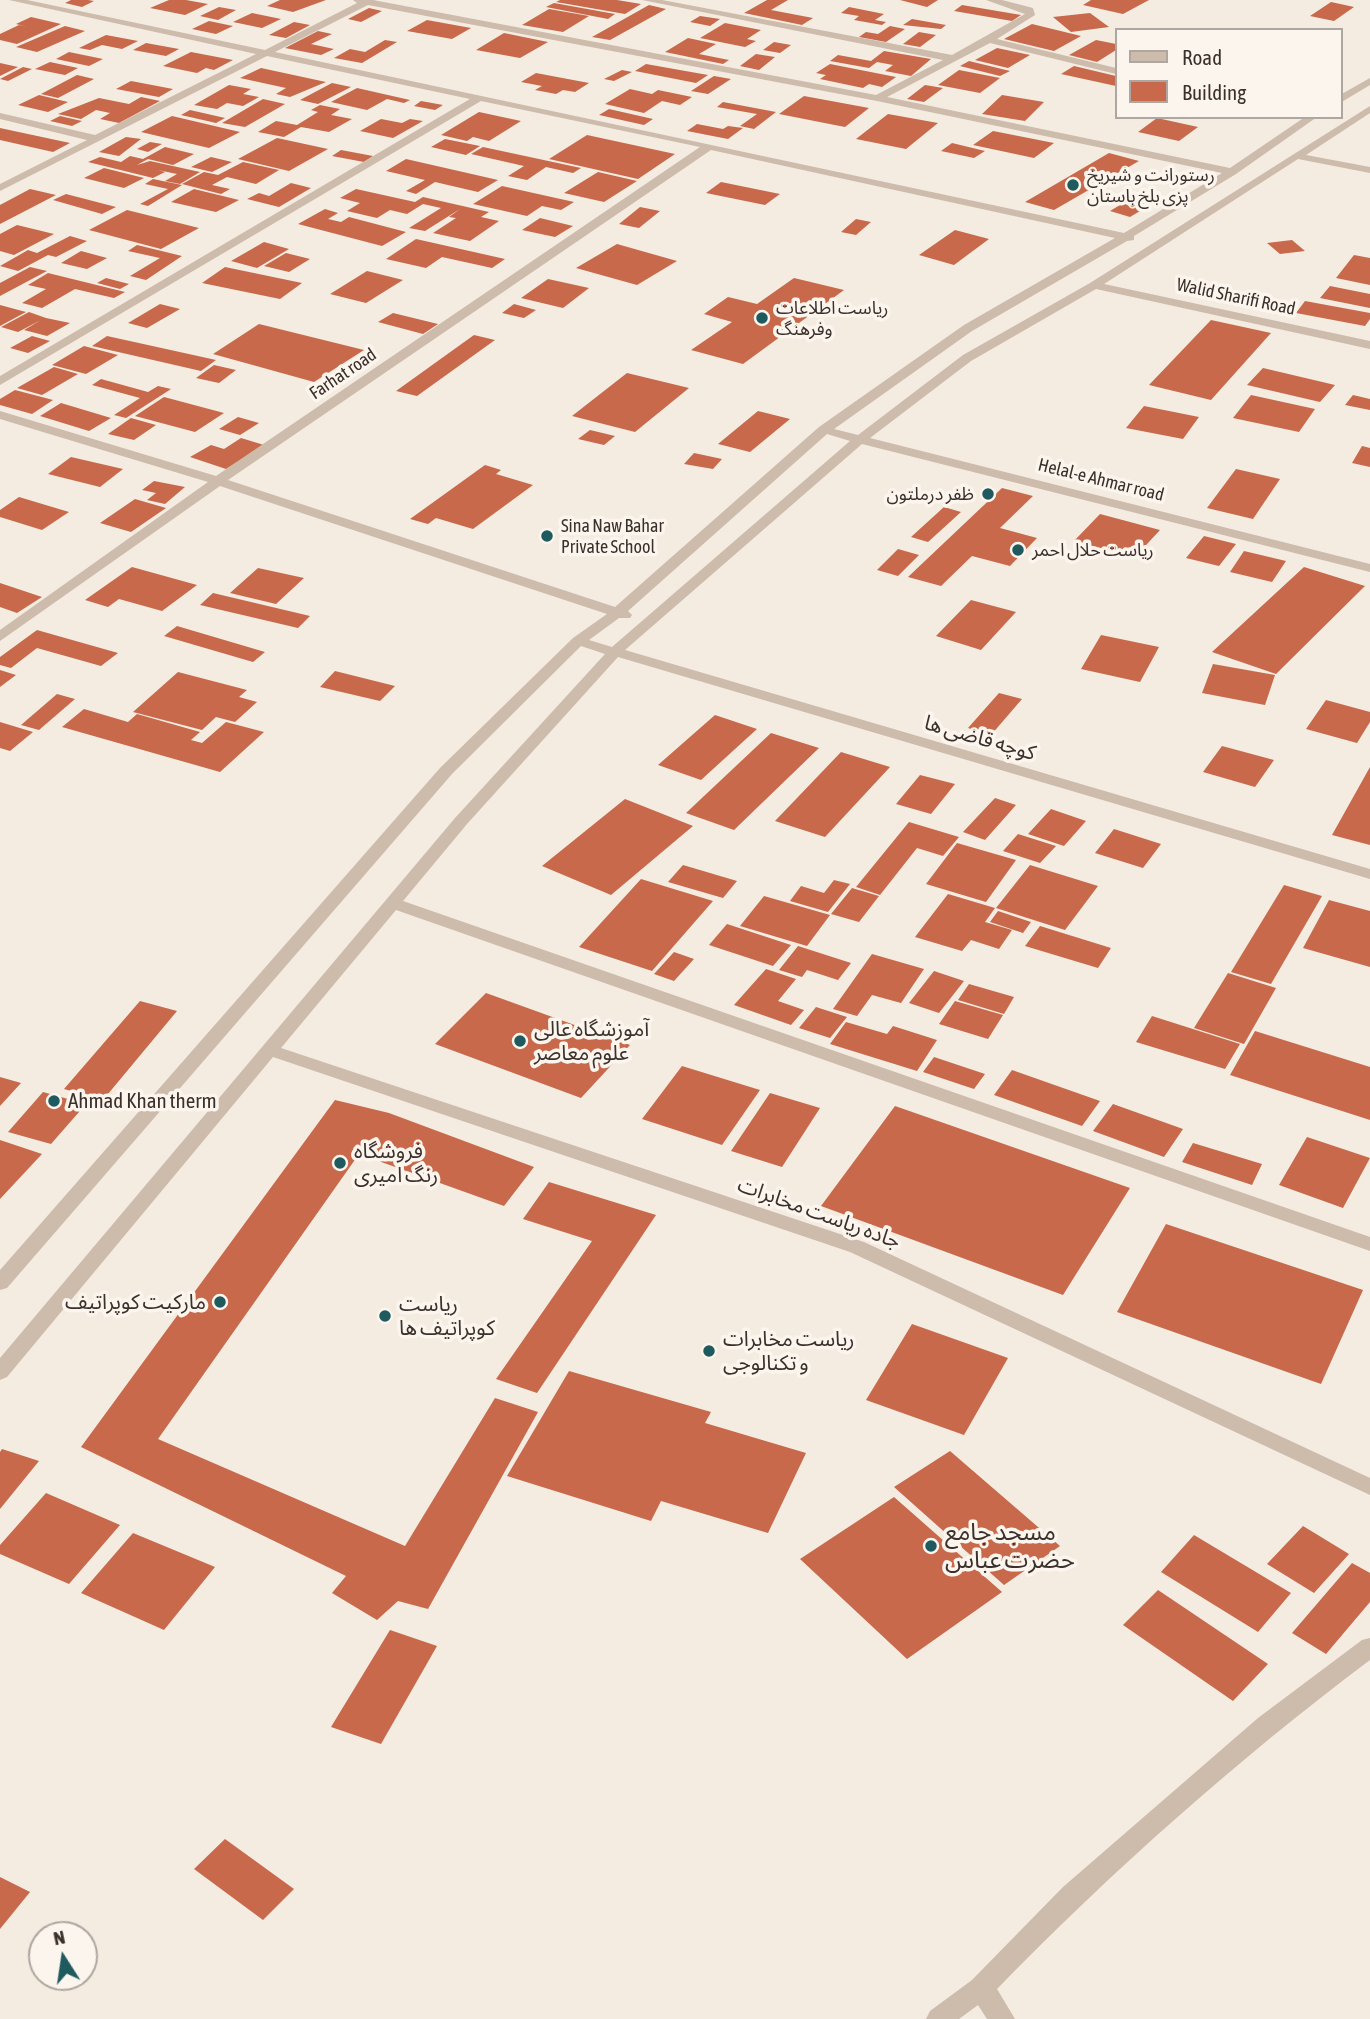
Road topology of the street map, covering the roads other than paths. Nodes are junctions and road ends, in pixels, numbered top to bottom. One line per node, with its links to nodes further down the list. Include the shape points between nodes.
1 (14, 0): 6 (street)
2 (647, 0): 7 (street)
3 (990, 0): 5 (street, via 1022,5 1030,15)
4 (362, 1): 6 (street); 11 (street)
5 (989, 40): 7 (street); 8 (street)
6 (264, 52): 10 (street); 16 (street)
7 (955, 58): 11 (street)
8 (1114, 71)
9 (1370, 81): 12 (street)
10 (479, 97): 17 (street); 26 (street)
11 (877, 99): 20 (street)
12 (1342, 99)
13 (1370, 109): 18 (street)
14 (0, 116): 16 (street)
15 (1307, 119): 20 (street)
16 (97, 138): 21 (street)
17 (709, 146): 22 (street); 30 (street, Farhat road)
18 (1297, 156): 19 (street); 23 (street)
19 (1370, 170)
20 (1232, 172): 22 (street)
21 (0, 188)
22 (1125, 237): 23 (street); 28 (street, via 968,328)
23 (1157, 246): 24 (street)
24 (1094, 285): 25 (street, Walid Sharifi Road); 29 (street, via 967,358)
25 (1370, 345)
26 (0, 381)
27 (0, 415): 30 (street)
28 (824, 430): 29 (street, Helal-e Ahmar road); 32 (street)
29 (860, 439): 31 (street, Helal-e Ahmar road); 33 (street)
30 (218, 481): 32 (street); 34 (street, Farhat road)
31 (1370, 568)
32 (617, 613): 33 (street); 35 (street)
33 (648, 621): 36 (street)
34 (0, 637)
35 (578, 641): 36 (street, کوچه قاضی ها); 41 (street, via 446,771)
36 (615, 652): 37 (street, کوچه قاضی ها); 38 (street)
37 (1370, 874)
38 (393, 902): 39 (street); 40 (street)
39 (270, 1050): 42 (street); 43 (street, جاده ریاست مخابرات, via 857,1247)
40 (1370, 1244)
41 (0, 1283)
42 (0, 1372)
43 (1370, 1487)
44 (1370, 1647): 45 (street, via 1266,1725 1072,1895)
45 (981, 1988): 46 (street); 47 (street)
46 (939, 2019)
47 (1002, 2019)

